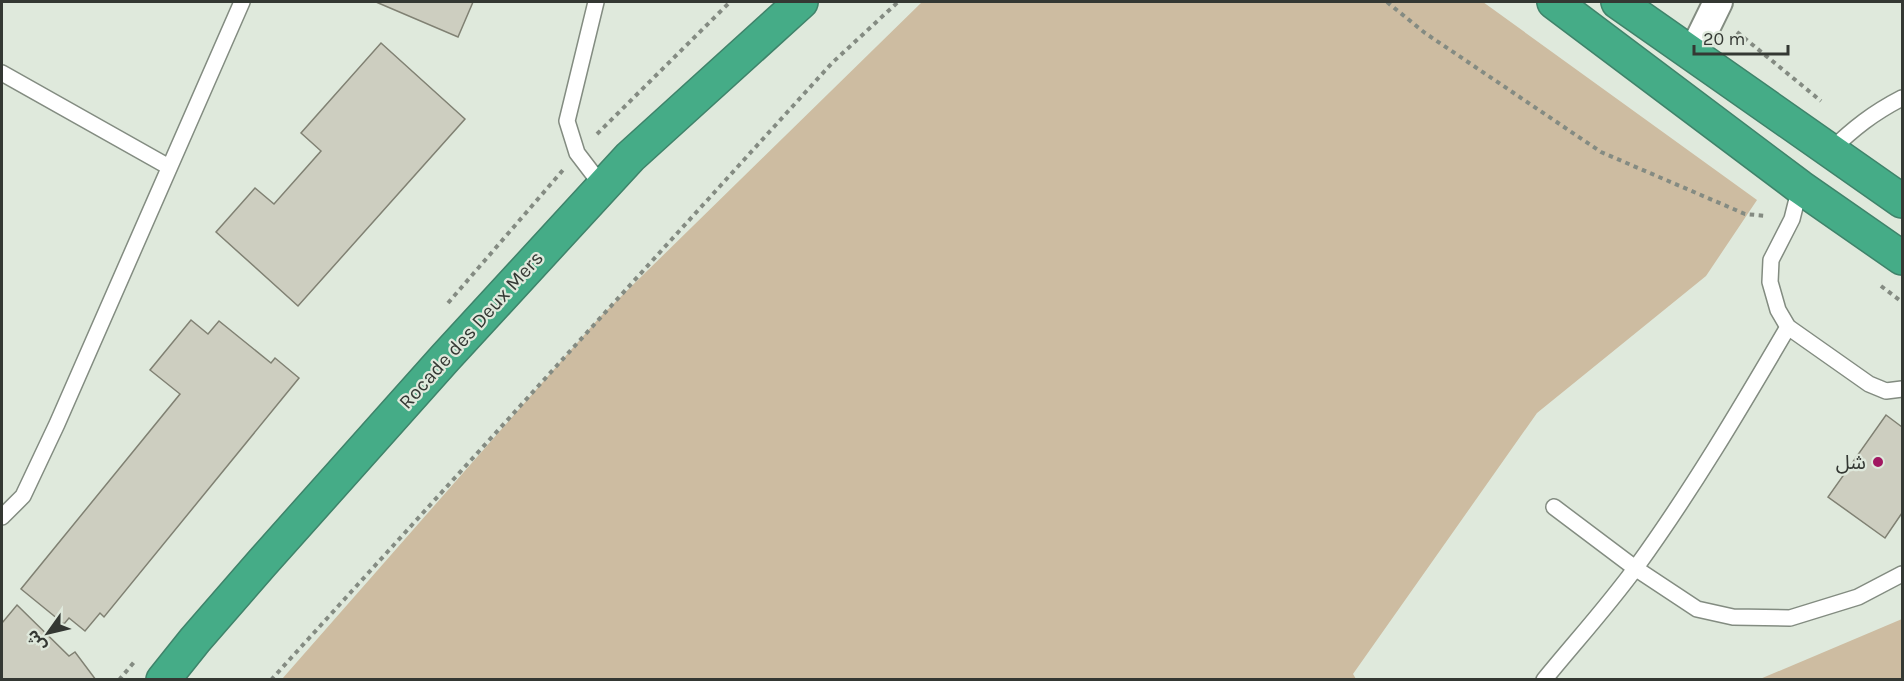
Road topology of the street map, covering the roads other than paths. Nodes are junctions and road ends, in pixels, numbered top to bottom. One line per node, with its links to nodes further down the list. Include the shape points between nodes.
1 (242, 2): 11 (lane)
2 (596, 2): 12 (lane, via 567,121 577,153)
3 (801, 2): 12 (highway, Rocade des Deux Mers, via 630,157)
4 (1554, 2): 13 (highway)
5 (1618, 2): 7 (highway)
6 (1715, 7): 7 (street)
7 (1693, 53): 10 (highway)
8 (2, 73): 11 (lane)
9 (1902, 97): 10 (lane, via 1853,128)
10 (1830, 151): 14 (highway)
11 (169, 167): 19 (lane, via 23,496)
12 (603, 187): 22 (highway, Rocade des Deux Mers, via 278,545)
13 (1800, 187): 15 (highway); 16 (lane, via 1792,219 1772,260 1770,282)
14 (1902, 201)
15 (1902, 258)
16 (1788, 327): 17 (lane, via 1869,384 1886,391); 20 (lane, via 1712,457)
17 (1902, 389)
18 (1554, 507): 20 (lane)
19 (2, 517)
20 (1635, 568): 21 (lane, via 1697,609 1733,617 1790,618 1858,597); 23 (lane)
21 (1902, 574)
22 (164, 680)
23 (1544, 680)

